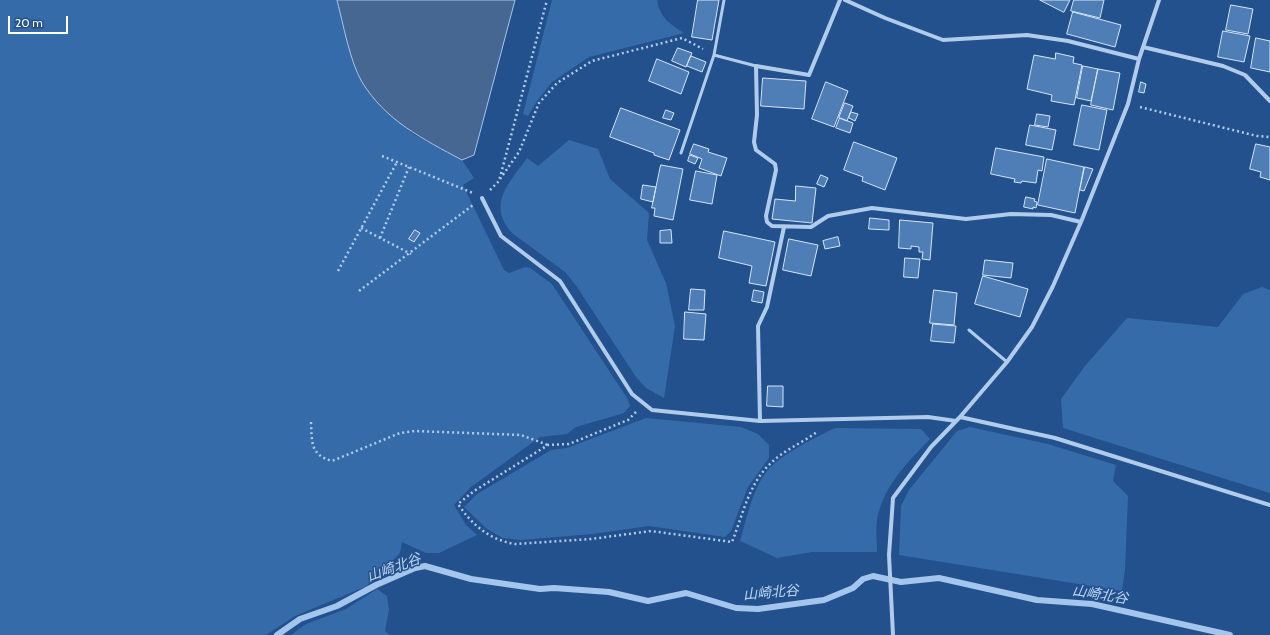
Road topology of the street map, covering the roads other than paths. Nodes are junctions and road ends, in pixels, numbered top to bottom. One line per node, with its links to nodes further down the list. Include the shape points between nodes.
1 (724, 0): 6 (lane)
2 (840, 0): 8 (street, via 809,75)
3 (845, 0): 7 (street, via 943,40 1027,35 1068,41)
4 (1159, 0): 5 (street)
5 (1143, 47): 7 (street); 9 (street, via 1223,66 1245,75)
6 (714, 55): 8 (lane); 10 (lane)
7 (1139, 59): 12 (street, via 1128,104)
8 (756, 66): 13 (street, via 757,115 754,142 756,150 774,164 776,170 766,216 767,222 772,226)
9 (1270, 101)
10 (681, 153)
11 (482, 198): 17 (street, via 501,236 560,281 632,394 652,410)
12 (1082, 222): 13 (street, via 1051,215 1011,214 966,219 872,208 828,216 811,227); 15 (street, via 1032,327)
13 (784, 227): 17 (street, via 767,307 758,326)
14 (968, 330): 15 (lane)
15 (1007, 362): 16 (street)
16 (958, 419): 17 (street, via 928,417); 18 (street, via 1055,438); 19 (street, via 930,447 893,498 889,555)
17 (760, 421)
18 (1270, 505)
19 (893, 634)

